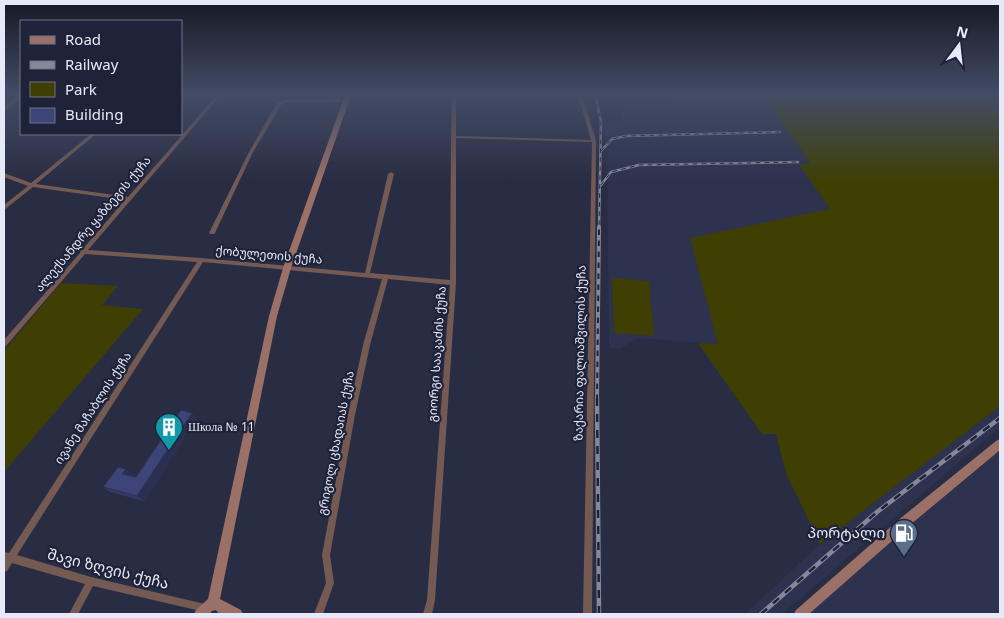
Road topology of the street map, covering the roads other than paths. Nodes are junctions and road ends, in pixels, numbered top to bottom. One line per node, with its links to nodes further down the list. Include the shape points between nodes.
1 (193, 124): 12 (street, ალექსანდრე ყაზბეგის ქუჩა)
2 (267, 124): 14 (street)
3 (338, 124): 17 (street)
4 (453, 124): 7 (street, გიორგი სააკაძის ქუჩა)
5 (589, 124): 8 (street, ზაქარია ფალიაშვილის ქუჩა)
6 (93, 135): 11 (street)
7 (453, 136): 8 (street); 20 (street, გიორგი სააკაძის ქუჩა)
8 (594, 141): 31 (street, ზაქარია ფალიაშვილის ქუჩა)
9 (391, 174): 18 (street)
10 (4, 175): 11 (street)
11 (30, 185): 12 (street); 13 (street)
12 (127, 199): 15 (street, ალექსანდრე ყაზბეგის ქუჩა)
13 (4, 208)
14 (212, 233)
15 (82, 252): 16 (street, ქობულეთის ქუჩა); 21 (street, ალექსანდრე ყაზბეგის ქუჩა)
16 (201, 260): 17 (street, ქობულეთის ქუჩა); 23 (street, ივანე მაჩაბლის ქუჩა)
17 (287, 268): 18 (street, ქობულეთის ქუჩა); 26 (street, via 273,316)
18 (367, 274): 19 (street, ქობულეთის ქუჩა)
19 (386, 277): 20 (street, ქობულეთის ქუჩა); 29 (street, გრიგოლ ცხადაიას ქუჩა, via 358,385 326,555 330,583)
20 (453, 283): 30 (street, გიორგი სააკაძის ქუჩა)
21 (4, 344)
22 (1000, 444): 32 (street)
23 (7, 557): 24 (street, ივანე მაჩაბლის ქუჩა); 25 (street, შავი ზღვის ქუჩა)
24 (4, 568)
25 (91, 581): 26 (street, შავი ზღვის ქუჩა); 27 (street)
26 (213, 610): 28 (street)
27 (73, 614)
28 (237, 614)
29 (319, 614)
30 (428, 614)
31 (588, 614)
32 (800, 614)

